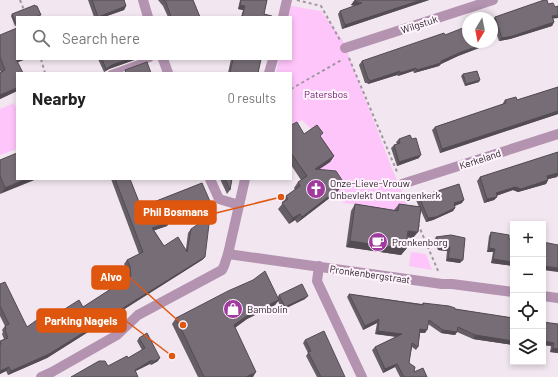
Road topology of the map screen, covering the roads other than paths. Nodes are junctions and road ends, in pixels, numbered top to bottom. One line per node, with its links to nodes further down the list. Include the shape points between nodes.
1 (142, 0): 4 (street)
2 (287, 0): 5 (street)
3 (493, 0): 6 (street, Wilgstuk)
4 (148, 16)
5 (283, 16)
6 (345, 48)
7 (147, 60): 10 (lane)
8 (163, 60): 11 (street)
9 (273, 60): 12 (street)
10 (114, 72)
11 (168, 72)
12 (270, 72)
13 (558, 134): 16 (street, Kerkeland)
14 (210, 180): 17 (street, via 219,199)
15 (245, 180): 17 (street)
16 (402, 184)
17 (239, 205): 18 (street)
18 (228, 254): 19 (street, Pronkenbergstraat); 23 (street, via 219,272 138,314 117,335)
19 (320, 266): 20 (street, Pronkenbergstraat); 24 (street, via 317,281)
20 (510, 292)
21 (546, 296): 22 (street)
22 (558, 298)
23 (40, 377)
24 (362, 377)

